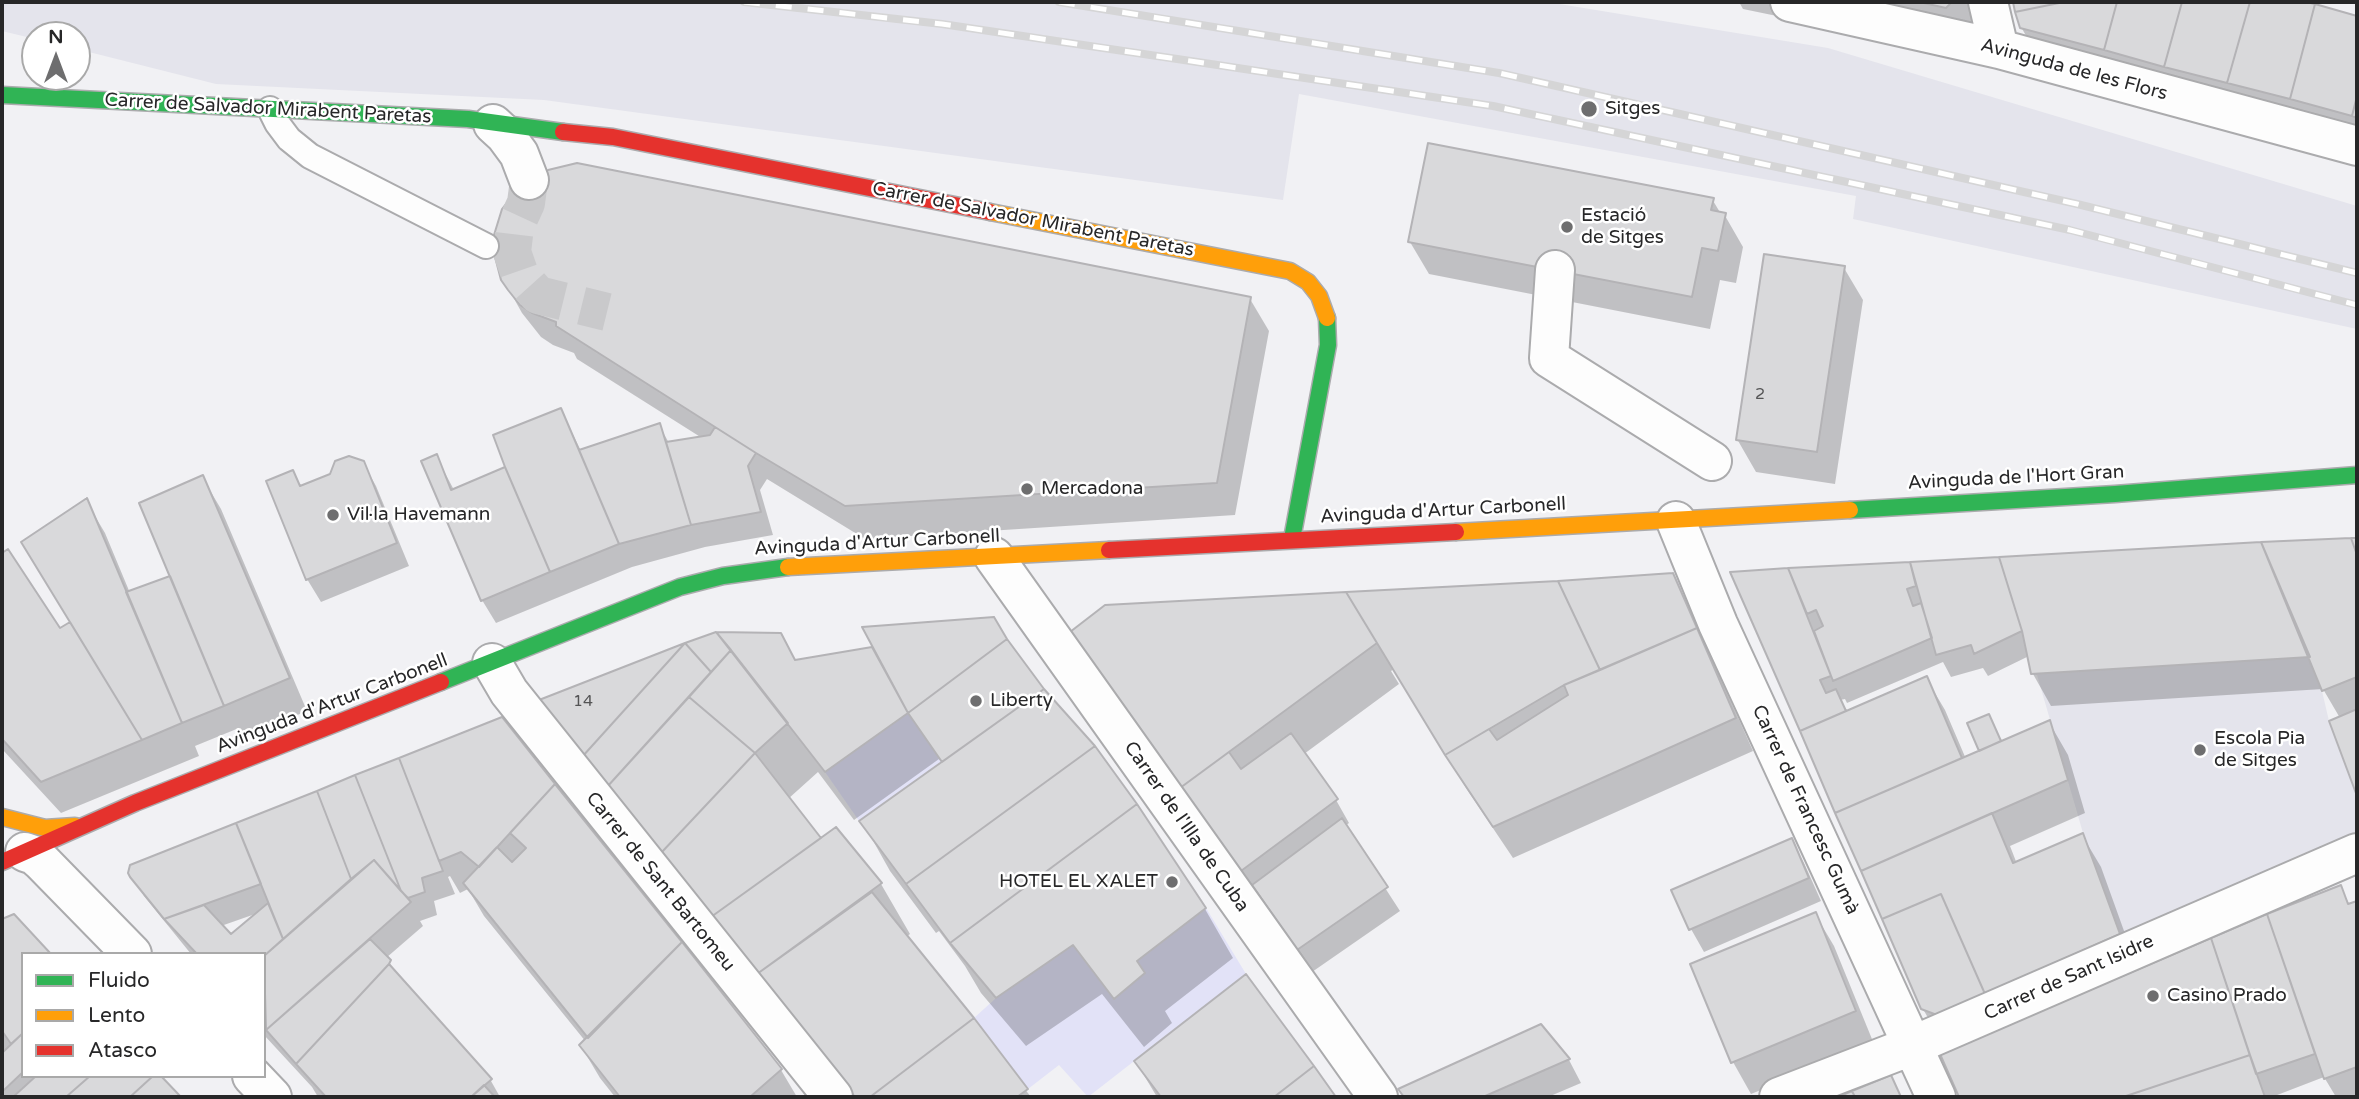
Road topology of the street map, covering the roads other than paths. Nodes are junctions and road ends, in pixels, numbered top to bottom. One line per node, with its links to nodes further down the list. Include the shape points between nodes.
1 (1790, 2): 3 (street, Avinguda de les Flors)
2 (1988, 2): 3 (street)
3 (1999, 49): 7 (street, Avinguda de les Flors)
4 (2, 95): 5 (street, Carrer de Salvador Mirabent Paretas)
5 (270, 109): 6 (street, Carrer de Salvador Mirabent Paretas); 9 (lane, via 289,139 310,156)
6 (493, 124): 8 (street, via 519,154); 14 (street, Carrer de Salvador Mirabent Paretas, via 613,137 1290,271 1319,296 1328,320 1328,345)
7 (2357, 146)
8 (529, 180)
9 (486, 246)
10 (1555, 270): 11 (street, via 1549,358)
11 (1712, 461)
12 (2357, 475): 13 (street, Avinguda de l'Hort Gran)
13 (1676, 521): 14 (street, Avinguda d'Artur Carbonell); 22 (street, Carrer de Francesc Gumà, via 1718,624)
14 (1292, 539): 15 (street, Avinguda d'Artur Carbonell)
15 (994, 557): 16 (street, Avinguda d'Artur Carbonell, via 779,566 723,576 680,587); 26 (street, Carrer de l'Illa de Cuba)
16 (492, 663): 18 (street, Avinguda d'Artur Carbonell); 25 (street, Carrer de Sant Bartomeu, via 509,692)
17 (2, 817): 18 (street, Avinguda d'Artur Carbonell, via 45,828)
18 (84, 825): 20 (street, Avinguda d'Artur Carbonell)
19 (2357, 853): 22 (street, Carrer de Sant Isidre)
20 (13, 857): 21 (street, via 34,855)
21 (130, 952)
22 (1914, 1045): 27 (street, Carrer de Sant Isidre); 28 (street, Carrer de Francesc Gumà)
23 (254, 1078): 24 (street)
24 (272, 1097)
25 (833, 1097)
26 (1378, 1097)
27 (1779, 1097)
28 (1936, 1097)

